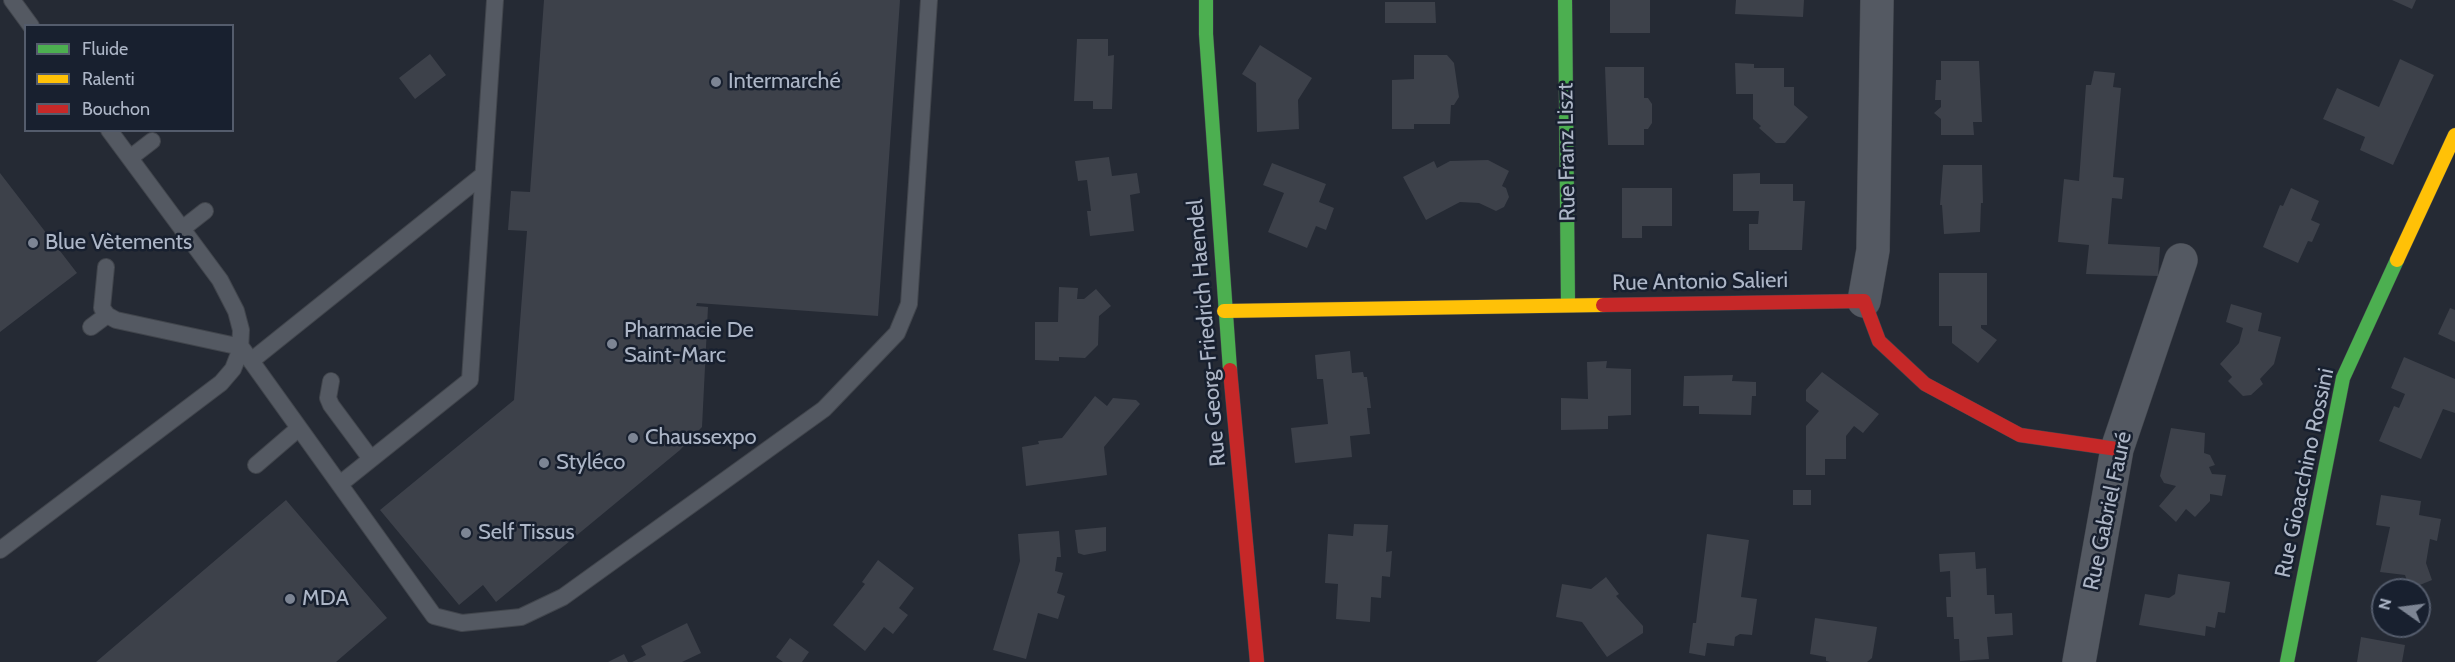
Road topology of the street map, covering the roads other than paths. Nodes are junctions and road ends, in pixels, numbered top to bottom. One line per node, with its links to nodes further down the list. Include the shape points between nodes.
1 (495, 0): 8 (lane)
2 (929, 0): 33 (lane, via 909,304 897,333 824,409 563,597 521,617 492,622 462,623 434,616)
3 (1206, 0): 23 (street, Rue Georg-Friedrich Haendel)
4 (1565, 0): 22 (street, Rue Franz Liszt)
5 (1877, 0): 21 (street, via 1874,250)
6 (17, 2): 7 (lane)
7 (30, 24)
8 (489, 92): 9 (lane); 14 (lane)
9 (473, 105)
10 (110, 132): 13 (lane)
11 (2455, 135): 37 (street, Rue Gioacchino Rossini, via 2343,378)
12 (152, 141): 13 (lane)
13 (130, 158): 16 (lane)
14 (483, 175): 17 (lane); 27 (lane)
15 (205, 211): 16 (lane)
16 (182, 230): 26 (lane, via 220,280 236,311)
17 (478, 259): 20 (lane); 31 (lane, via 470,380)
18 (2181, 260): 30 (street, Rue Gabriel Fauré)
19 (106, 267): 24 (lane, via 102,308)
20 (461, 273)
21 (1864, 301): 22 (street, Rue Antonio Salieri); 30 (street, via 1879,341 1925,384 2020,435)
22 (1568, 304): 23 (street, Rue Antonio Salieri)
23 (1224, 311): 35 (street, Rue Georg-Friedrich Haendel)
24 (107, 315): 25 (lane); 26 (lane)
25 (91, 327)
26 (240, 347): 27 (lane); 34 (lane, via 233,369 221,383)
27 (251, 361): 29 (lane)
28 (331, 381): 31 (lane, via 331,405)
29 (299, 428): 32 (lane); 33 (lane)
30 (2117, 449): 36 (street, Rue Gabriel Fauré)
31 (371, 459): 33 (lane)
32 (256, 465)
33 (339, 484)
34 (0, 550)
35 (1257, 662)
36 (2079, 662)
37 (2287, 662)

